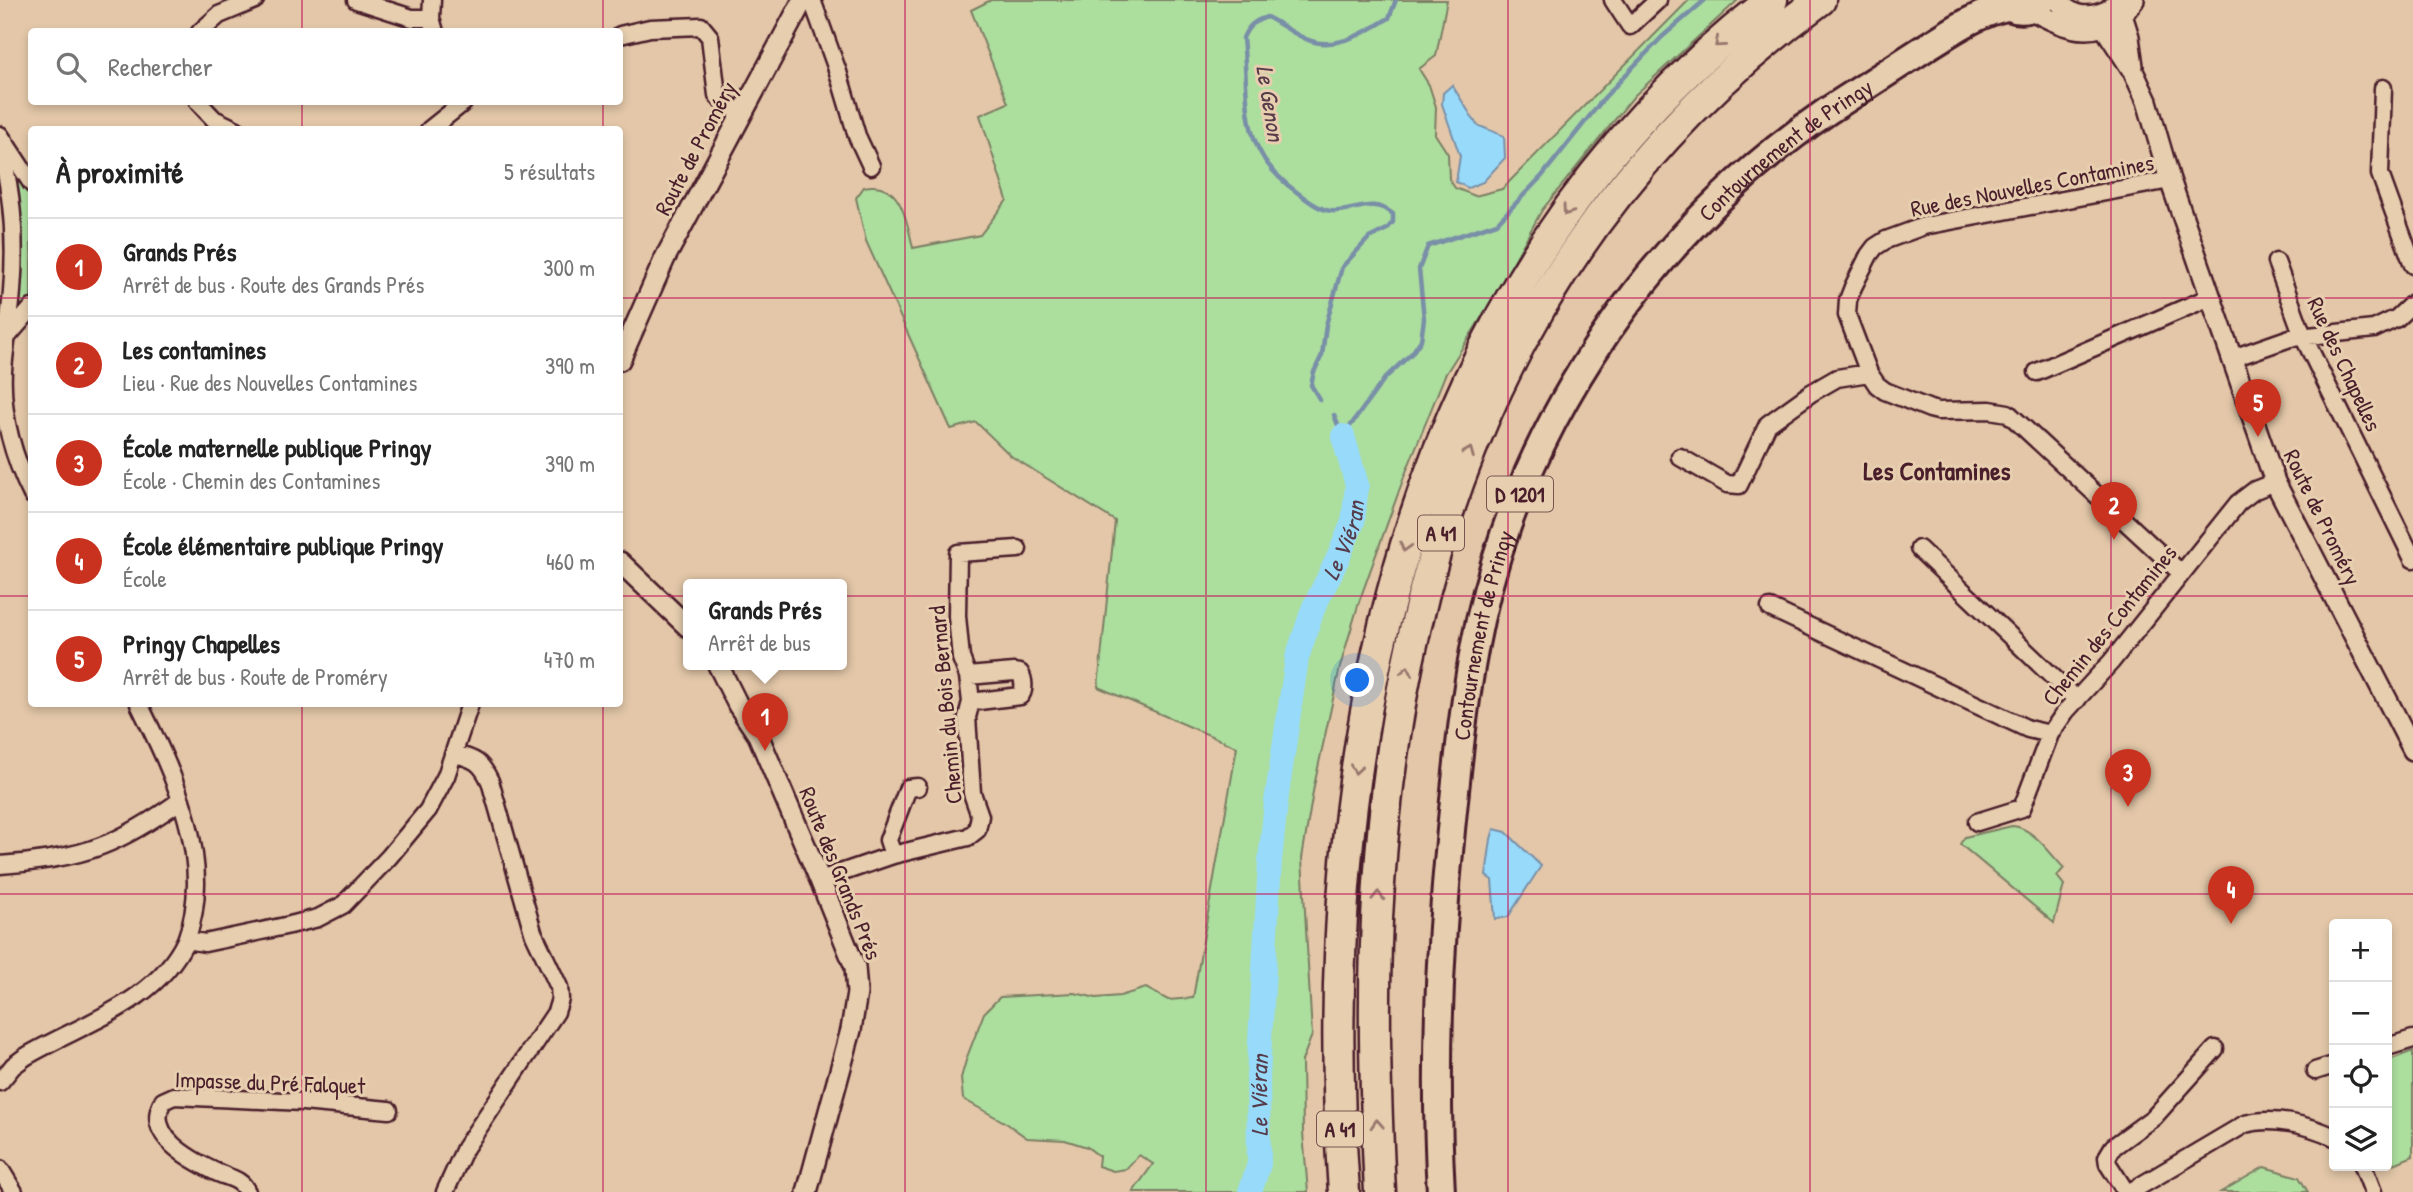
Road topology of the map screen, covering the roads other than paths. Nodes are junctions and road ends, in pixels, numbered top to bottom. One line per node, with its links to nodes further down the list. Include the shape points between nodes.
1 (255, 0): 15 (street, via 219,15)
2 (356, 0): 14 (street)
3 (432, 0): 14 (street)
4 (803, 0): 20 (street, Route de Proméry)
5 (812, 0): 25 (street)
6 (1613, 0): 7 (street, via 1630,26)
7 (1658, 0)
8 (1772, 0): 79 (highway, A 41, one-way to 79, via 1671,88 1568,210 1488,341 1425,484 1379,644 1348,825 1337,1008)
9 (1820, 0): 80 (highway, A 41, one-way to 9, via 1375,1040 1383,829 1411,647 1463,467 1532,320 1599,217 1669,132 1709,92)
10 (1978, 0): 81 (highway, Contournement de Pringy / D 1201, via 1784,129 1689,214 1644,264 1593,333 1521,464 1479,582 1451,728 1429,960)
11 (2058, 0): 13 (street, via 2078,15)
12 (2020, 4): 13 (street, via 2072,29 2086,30); 82 (highway, Contournement de Pringy / D 1201, via 1968,21 1864,87 1789,139 1722,197 1668,253 1618,316 1565,399 1535,459 1487,593 1463,721 1439,971)
13 (2118, 10): 27 (street, Route de Proméry, via 2108,33 2147,101)
14 (433, 25)
15 (204, 28)
16 (623, 34): 20 (street, via 701,26 710,37 717,95)
17 (2383, 88): 29 (street, via 2380,174)
18 (201, 105): 21 (street)
19 (460, 105): 22 (street)
20 (741, 113): 35 (street, Route de Proméry)
21 (229, 126)
22 (434, 126)
23 (0, 135): 26 (street)
24 (0, 147): 34 (street, via 13,236)
25 (871, 166)
26 (28, 178)
27 (2170, 180): 30 (street, Route de Proméry); 38 (street, Rue des Nouvelles Contamines, via 1924,226 1886,240 1869,255 1848,300 1847,315)
28 (2276, 262): 33 (street, Rue des Chapelles)
29 (2413, 265)
30 (2210, 297): 36 (street, Route de Proméry); 37 (street)
31 (2413, 303): 33 (street, via 2397,318 2374,329)
32 (28, 313): 34 (street)
33 (2303, 336): 36 (street); 44 (street, Rue des Chapelles)
34 (4, 343): 41 (street, via 5,415)
35 (623, 353)
36 (2233, 359): 40 (street, Route de Proméry)
37 (2037, 372)
38 (1869, 373): 39 (street, via 1837,378 1768,424 1739,485 1727,484); 46 (street, Rue des Nouvelles Contamines, via 1885,391 1930,409 2008,413)
39 (1679, 457)
40 (2275, 482): 46 (street, Chemin des Contamines, via 2238,503); 56 (street, Route de Proméry)
41 (28, 486)
42 (1018, 549): 50 (street, Chemin du Bois Bernard, via 958,553 957,617 961,658)
43 (1919, 549): 51 (street)
44 (2413, 559)
45 (623, 565): 48 (street)
46 (2181, 573): 51 (street, Chemin des Contamines)
47 (1770, 608): 55 (street, Chemin des Contamines, via 2028,729)
48 (683, 622)
49 (720, 670): 63 (street, Route des Grands Prés, via 758,735)
50 (968, 676): 52 (street, Chemin du Bois Bernard); 52 (street, via 1014,672 1022,677 1020,696)
51 (2077, 700): 55 (street, Chemin des Contamines)
52 (971, 702): 61 (street, Chemin du Bois Bernard, via 967,717 972,793 980,816 977,830 968,837)
53 (140, 707): 59 (street)
54 (469, 707): 57 (street)
55 (2050, 734): 60 (street, via 2021,808)
56 (2413, 750)
57 (455, 754): 64 (street, via 428,810 343,905 318,918 278,927 205,943); 77 (street, via 481,765 490,781 533,932 560,999 556,1012 465,1148)
58 (918, 787): 61 (street, via 908,788 888,840)
59 (181, 800): 62 (street, via 100,847); 64 (street, via 197,887)
60 (1977, 822)
61 (893, 855): 63 (street, Chemin du Bois Bernard)
62 (0, 866)
63 (820, 880): 78 (street, Route des Grands Prés, via 853,961 857,993)
64 (186, 940): 70 (street, via 162,976 137,998 25,1057)
65 (2413, 1039): 66 (street)
66 (2392, 1045)
67 (2215, 1049): 83 (street, via 2154,1117 2113,1147 2108,1164)
68 (2329, 1067): 69 (street)
69 (2315, 1072)
70 (0, 1082)
71 (389, 1110): 76 (street, Impasse du Pré Falquet, via 174,1096 163,1101 160,1128 168,1141 208,1168 241,1182)
72 (2329, 1136): 83 (street, via 2278,1121 2245,1124)
73 (0, 1169): 75 (street)
74 (2365, 1171): 84 (street)
75 (14, 1192)
76 (247, 1192)
77 (445, 1192)
78 (807, 1192)
79 (1344, 1192)
80 (1380, 1192)
81 (1430, 1192)
82 (1441, 1192)
83 (2128, 1192)
84 (2373, 1192)

